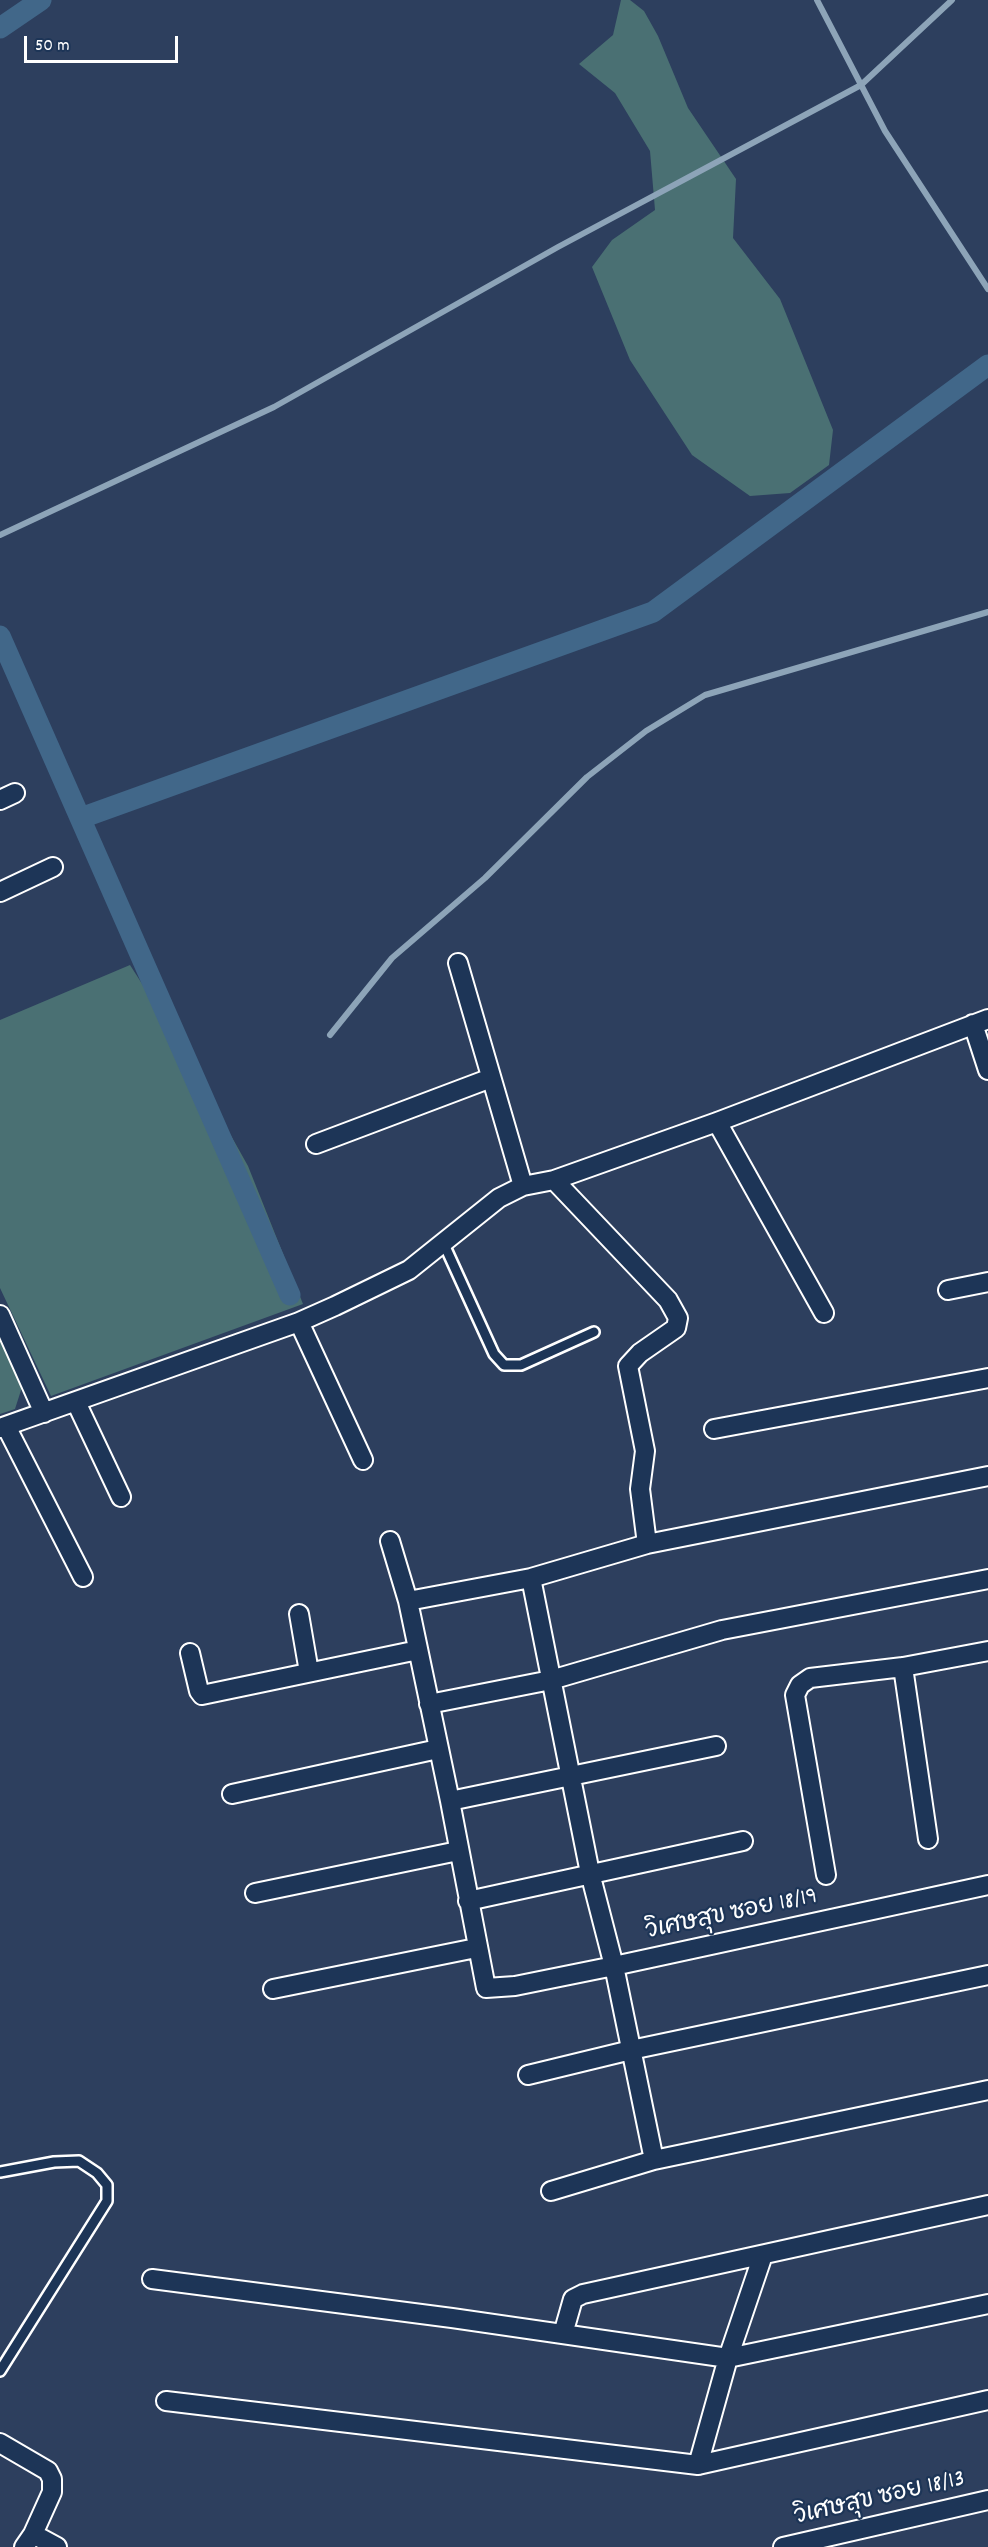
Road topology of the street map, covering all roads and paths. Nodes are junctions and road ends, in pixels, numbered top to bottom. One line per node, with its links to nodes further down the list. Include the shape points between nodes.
1 (53, 867): 2 (street)
2 (0, 892)
3 (458, 963): 6 (street)
4 (980, 1022): 5 (street); 7 (street)
5 (988, 1070)
6 (491, 1078): 8 (street); 10 (street)
7 (717, 1122): 9 (street); 14 (street)
8 (316, 1144)
9 (554, 1180): 10 (street); 27 (street, via 668,1300 678,1318 676,1328 628,1366 645,1451 640,1489)
10 (524, 1186): 11 (street, via 499,1198)
11 (443, 1242): 16 (street, via 409,1270); 17 (lane, via 494,1354 504,1365 521,1365)
12 (988, 1282): 13 (street)
13 (948, 1290)
14 (824, 1313)
15 (0, 1315): 20 (street)
16 (298, 1322): 19 (street); 23 (street)
17 (594, 1332)
18 (988, 1378): 22 (street)
19 (76, 1401): 20 (street); 25 (street)
20 (44, 1413): 21 (street)
21 (3, 1427): 28 (street)
22 (714, 1428)
23 (363, 1460)
24 (988, 1476): 27 (street)
25 (121, 1497)
26 (390, 1541): 31 (street)
27 (647, 1544): 29 (street)
28 (83, 1577)
29 (531, 1578): 31 (street); 38 (street)
30 (988, 1579): 38 (street, via 722,1630)
31 (408, 1601): 33 (street)
32 (300, 1614): 37 (street)
33 (418, 1650): 37 (street); 39 (street)
34 (988, 1650): 36 (street)
35 (190, 1653): 37 (street, via 202,1695)
36 (903, 1666): 45 (street); 49 (street, via 810,1678 795,1695)
37 (309, 1672)
38 (551, 1680): 39 (street); 42 (street)
39 (429, 1704): 41 (street)
40 (716, 1746): 42 (street)
41 (438, 1749): 43 (street); 44 (street)
42 (571, 1776): 44 (street); 48 (street)
43 (232, 1794)
44 (450, 1801): 47 (street)
45 (928, 1839)
46 (743, 1841): 48 (street)
47 (458, 1851): 51 (street); 52 (street)
48 (590, 1873): 52 (street); 54 (street)
49 (826, 1875)
50 (988, 1885): 54 (street, วิเศษสุข ซอย 18/19)
51 (255, 1893)
52 (468, 1901): 53 (street)
53 (476, 1948): 54 (street, วิเศษสุข ซอย 18/19, via 486,1988); 56 (street)
54 (614, 1966): 57 (street)
55 (988, 1975): 57 (street)
56 (273, 1989)
57 (631, 2050): 58 (street); 60 (street)
58 (528, 2075)
59 (988, 2090): 60 (street)
60 (654, 2160): 62 (street)
61 (0, 2172): 69 (lane, via 79,2161 107,2185 107,2202)
62 (551, 2191)
63 (988, 2205): 64 (street)
64 (763, 2255): 67 (street, via 583,2294 573,2299); 68 (street)
65 (152, 2279): 67 (street)
66 (988, 2304): 68 (street)
67 (562, 2334): 68 (street)
68 (728, 2358): 73 (street)
69 (0, 2371)
70 (988, 2400): 73 (street)
71 (166, 2402): 73 (street)
72 (0, 2443): 75 (street, via 48,2470 52,2479 52,2492)
73 (698, 2465)
74 (988, 2500): 77 (street, วิเศษสุข ซอย 18/13)
75 (28, 2540): 76 (street)
76 (57, 2547)
77 (783, 2547)

